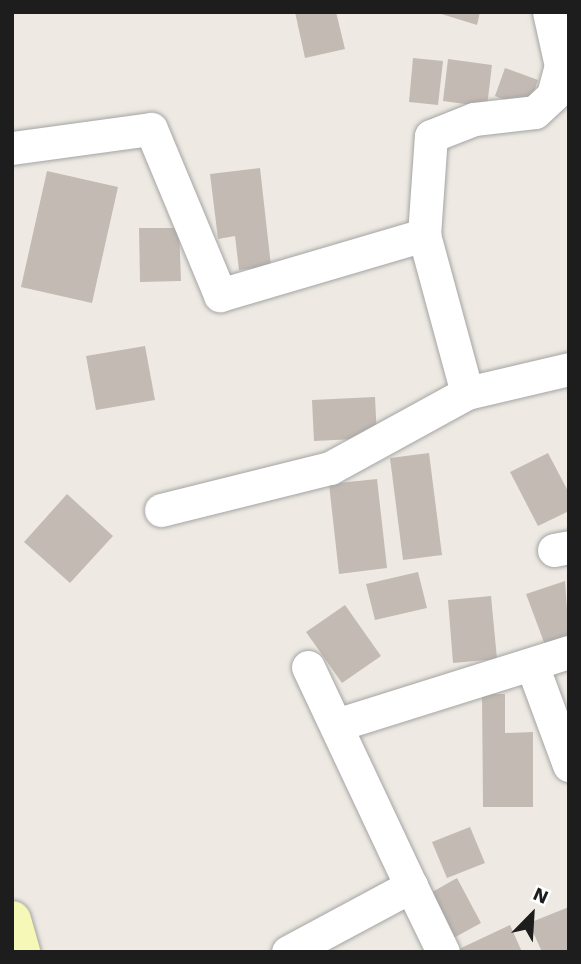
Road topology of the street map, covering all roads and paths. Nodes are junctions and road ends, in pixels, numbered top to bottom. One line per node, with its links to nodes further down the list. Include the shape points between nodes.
1 (549, 12): 3 (street, via 562,66 553,95 535,112 474,120 431,136)
2 (12, 148): 3 (street, via 151,129 220,295)
3 (425, 235): 5 (street)
4 (569, 369): 5 (street)
5 (467, 393): 6 (street, via 330,468)
6 (161, 510)
7 (569, 652): 8 (street)
8 (532, 665): 10 (street); 11 (street)
9 (308, 667): 10 (street)
10 (336, 725): 12 (street)
11 (569, 765)
12 (411, 886): 15 (street); 16 (street)
13 (12, 920): 14 (main road)
14 (21, 952)
15 (288, 952)
16 (443, 952)

